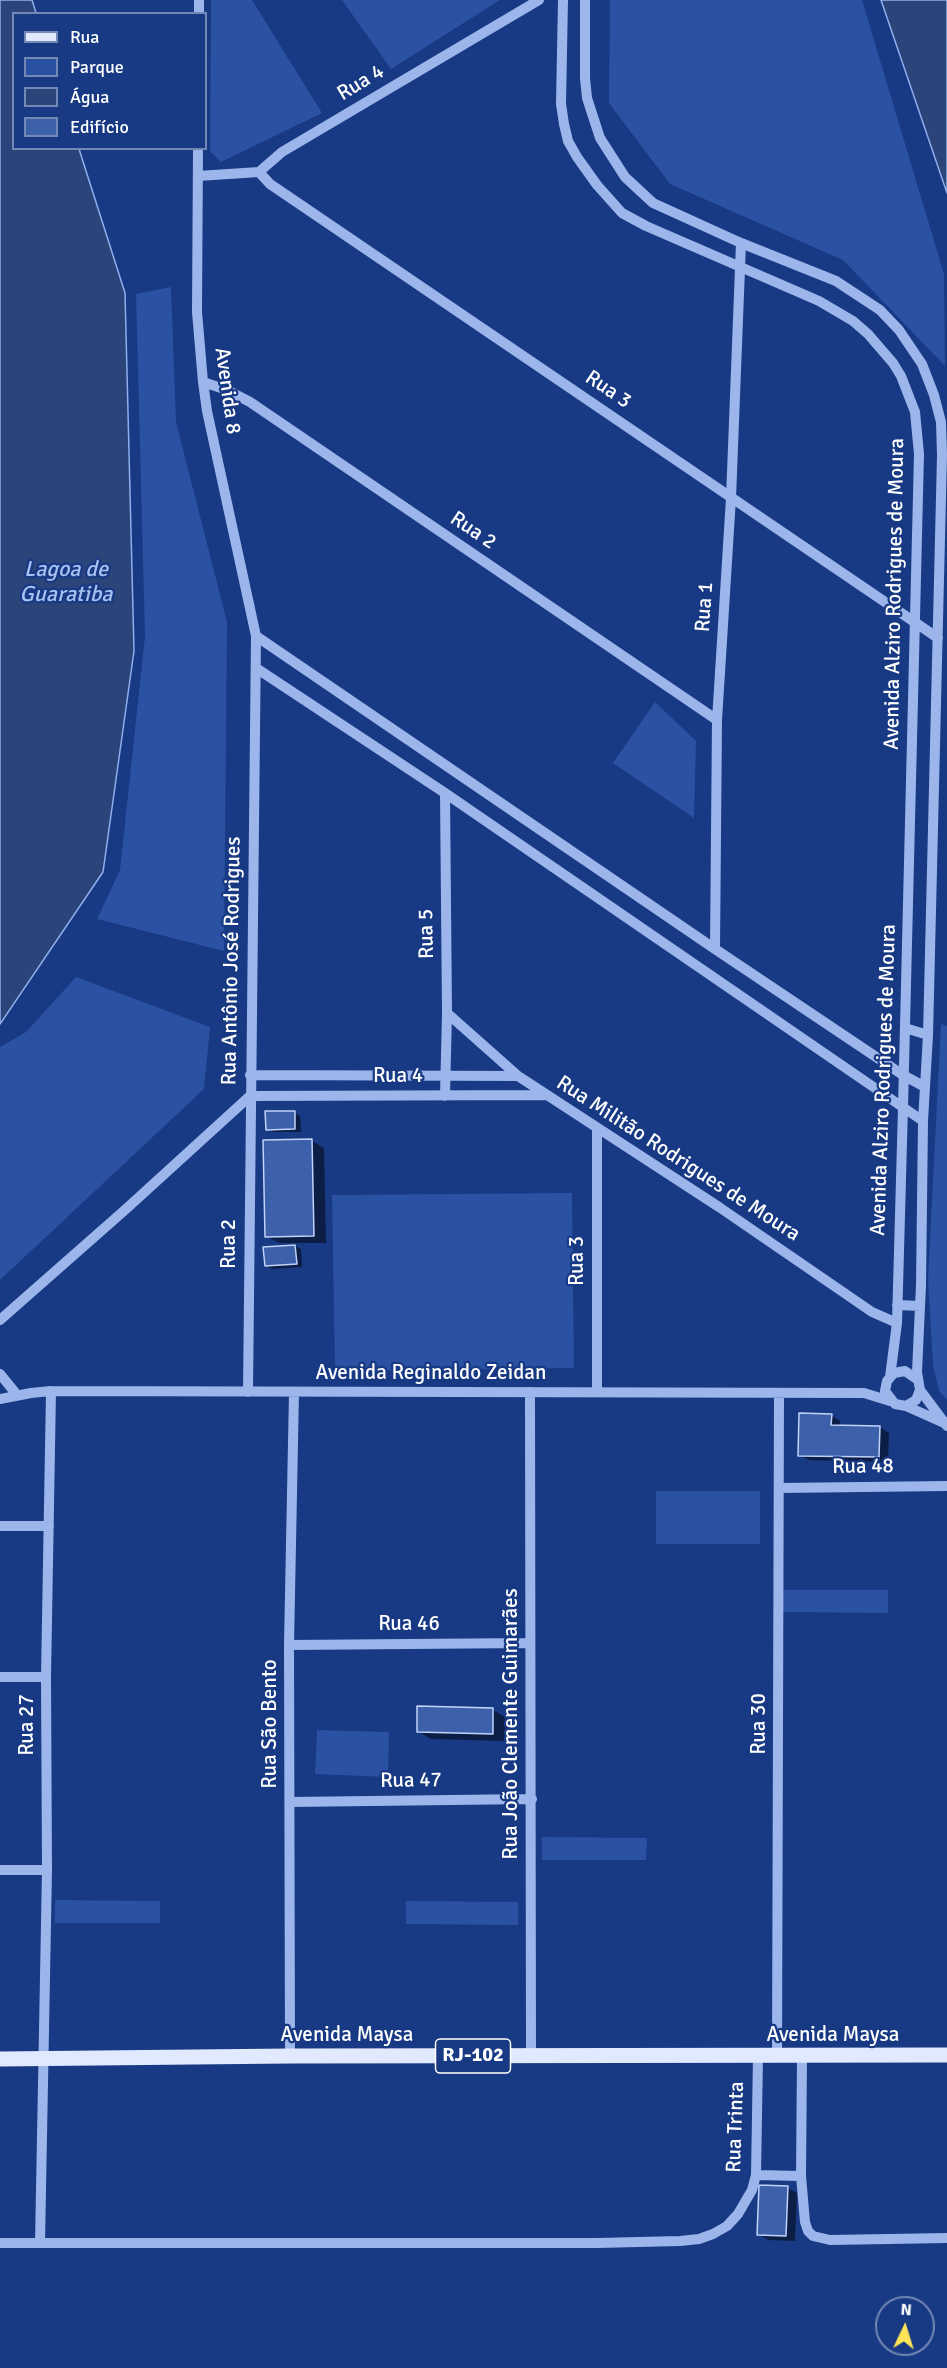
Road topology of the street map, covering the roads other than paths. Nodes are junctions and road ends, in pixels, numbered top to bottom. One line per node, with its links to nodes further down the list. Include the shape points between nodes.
1 (539, 0): 5 (street, Rua 4, via 282,152)
2 (563, 0): 8 (street, Avenida Alziro Rodrigues de Moura, via 561,104 568,141 586,172 622,213)
3 (585, 0): 7 (street, Avenida Alziro Rodrigues de Moura, via 587,98 607,151 625,177 653,203)
4 (198, 150): 6 (street, Avenida 8)
5 (259, 172): 6 (street); 10 (street, Rua 3, via 270,184)
6 (198, 176): 9 (street, Avenida 8, via 197,312)
7 (741, 243): 8 (street, Rua 1); 13 (street, Avenida Alziro Rodrigues de Moura, via 854,291 899,330 922,364 941,422)
8 (740, 268): 10 (street, Rua 1); 11 (street, Avenida Alziro Rodrigues de Moura, via 838,310 868,334 901,376 915,412 919,454)
9 (203, 382): 12 (street, Avenida 8); 15 (street, Rua 2, via 250,402)
10 (731, 498): 11 (street, Rua 3); 15 (street, Rua 1)
11 (915, 624): 13 (street, Rua 3); 19 (street, Avenida Alziro Rodrigues de Moura)
12 (256, 636): 14 (street, Rua Antônio José Rodrigues); 17 (street)
13 (938, 638): 20 (street, Avenida Alziro Rodrigues de Moura)
14 (256, 668): 16 (street); 21 (street, Rua Antônio José Rodrigues)
15 (717, 720): 17 (street, Rua 1)
16 (445, 793): 18 (street, Rua 5); 29 (street)
17 (715, 949): 23 (street)
18 (447, 1013): 22 (street, Rua 5); 24 (street, Rua Militão Rodrigues de Moura)
19 (905, 1028): 20 (street); 23 (street, Avenida Alziro Rodrigues de Moura)
20 (928, 1035): 25 (street, Avenida Alziro Rodrigues de Moura)
21 (250, 1075): 22 (street, Rua 4); 27 (street, Rua Antônio José Rodrigues)
22 (446, 1075): 24 (street, Rua 4); 28 (street, Rua 5)
23 (903, 1075): 25 (street); 29 (street, Avenida Alziro Rodrigues de Moura)
24 (518, 1076): 26 (street, Rua Militão Rodrigues de Moura)
25 (925, 1087): 30 (street, Avenida Alziro Rodrigues de Moura)
26 (547, 1095): 28 (street, Rua 4); 31 (street, Rua Militão Rodrigues de Moura)
27 (250, 1096): 28 (street, Rua 4); 34 (street, Rua Antônio José Rodrigues); 40 (street, Rua 2)
28 (445, 1096)
29 (903, 1107): 30 (street); 32 (street, Avenida Alziro Rodrigues de Moura)
30 (923, 1121): 33 (street, Avenida Alziro Rodrigues de Moura)
31 (597, 1129): 35 (street, Rua Militão Rodrigues de Moura, via 872,1312); 43 (street, Rua 3)
32 (897, 1305): 33 (street); 35 (street, Avenida Alziro Rodrigues de Moura)
33 (920, 1306): 38 (street, Avenida Alziro Rodrigues de Moura)
34 (0, 1320)
35 (897, 1323): 37 (street, Avenida Alziro Rodrigues de Moura)
36 (0, 1374): 46 (street)
37 (889, 1379): 38 (street, via 905,1371); 45 (street, Avenida Reginaldo Zeidan); 48 (street, via 885,1392)
38 (919, 1385): 49 (street, via 915,1400); 50 (street, Avenida Reginaldo Zeidan)
39 (51, 1391): 40 (street, Avenida Reginaldo Zeidan); 46 (street, Avenida Reginaldo Zeidan); 54 (street, Rua 27)
40 (248, 1392): 41 (street, Avenida Reginaldo Zeidan)
41 (294, 1392): 42 (street, Avenida Reginaldo Zeidan); 56 (street, Rua São Bento)
42 (530, 1392): 43 (street, Avenida Reginaldo Zeidan); 55 (street, Rua João Clemente Guimarães)
43 (597, 1392): 44 (street, Avenida Reginaldo Zeidan)
44 (779, 1393): 45 (street, Avenida Reginaldo Zeidan); 52 (street, Rua 30)
45 (864, 1393): 48 (street, Avenida Reginaldo Zeidan)
46 (17, 1395): 47 (street, Avenida Reginaldo Zeidan)
47 (0, 1399)
48 (890, 1401): 49 (street, Avenida Reginaldo Zeidan)
49 (906, 1406): 50 (street, Avenida Reginaldo Zeidan)
50 (946, 1424)
51 (947, 1486): 52 (street, Rua 48)
52 (779, 1488): 67 (street, Rua 30)
53 (0, 1526): 54 (street)
54 (49, 1526): 58 (street, Rua 27)
55 (529, 1643): 56 (street, Rua 46); 59 (street, Rua João Clemente Guimarães)
56 (289, 1645): 60 (street, Rua São Bento)
57 (0, 1677): 58 (street)
58 (46, 1677): 62 (street, Rua 27)
59 (532, 1799): 60 (street, Rua 47); 65 (street, Rua João Clemente Guimarães)
60 (290, 1802): 64 (street, Rua São Bento)
61 (0, 1870): 62 (street)
62 (47, 1870): 70 (street, Rua 27)
63 (947, 2055): 68 (main road, Avenida Maysa / RJ-102)
64 (290, 2056): 65 (main road, Avenida Maysa / RJ-102); 70 (main road, Avenida Maysa / RJ-102)
65 (531, 2056): 66 (main road, Avenida Maysa / RJ-102)
66 (758, 2056): 67 (main road, Avenida Maysa / RJ-102); 71 (street, Rua Trinta)
67 (777, 2056): 68 (main road, Avenida Maysa / RJ-102)
68 (802, 2056): 72 (street)
69 (0, 2059): 70 (main road, Avenida Maysa / RJ-102)
70 (43, 2059): 75 (street, Rua 27)
71 (756, 2175): 72 (street); 75 (street, Rua Trinta, via 747,2201 727,2226 713,2234 680,2241)
72 (801, 2176): 73 (street, via 805,2222 813,2236 830,2240)
73 (947, 2238)
74 (0, 2243): 75 (street)
75 (40, 2243)

